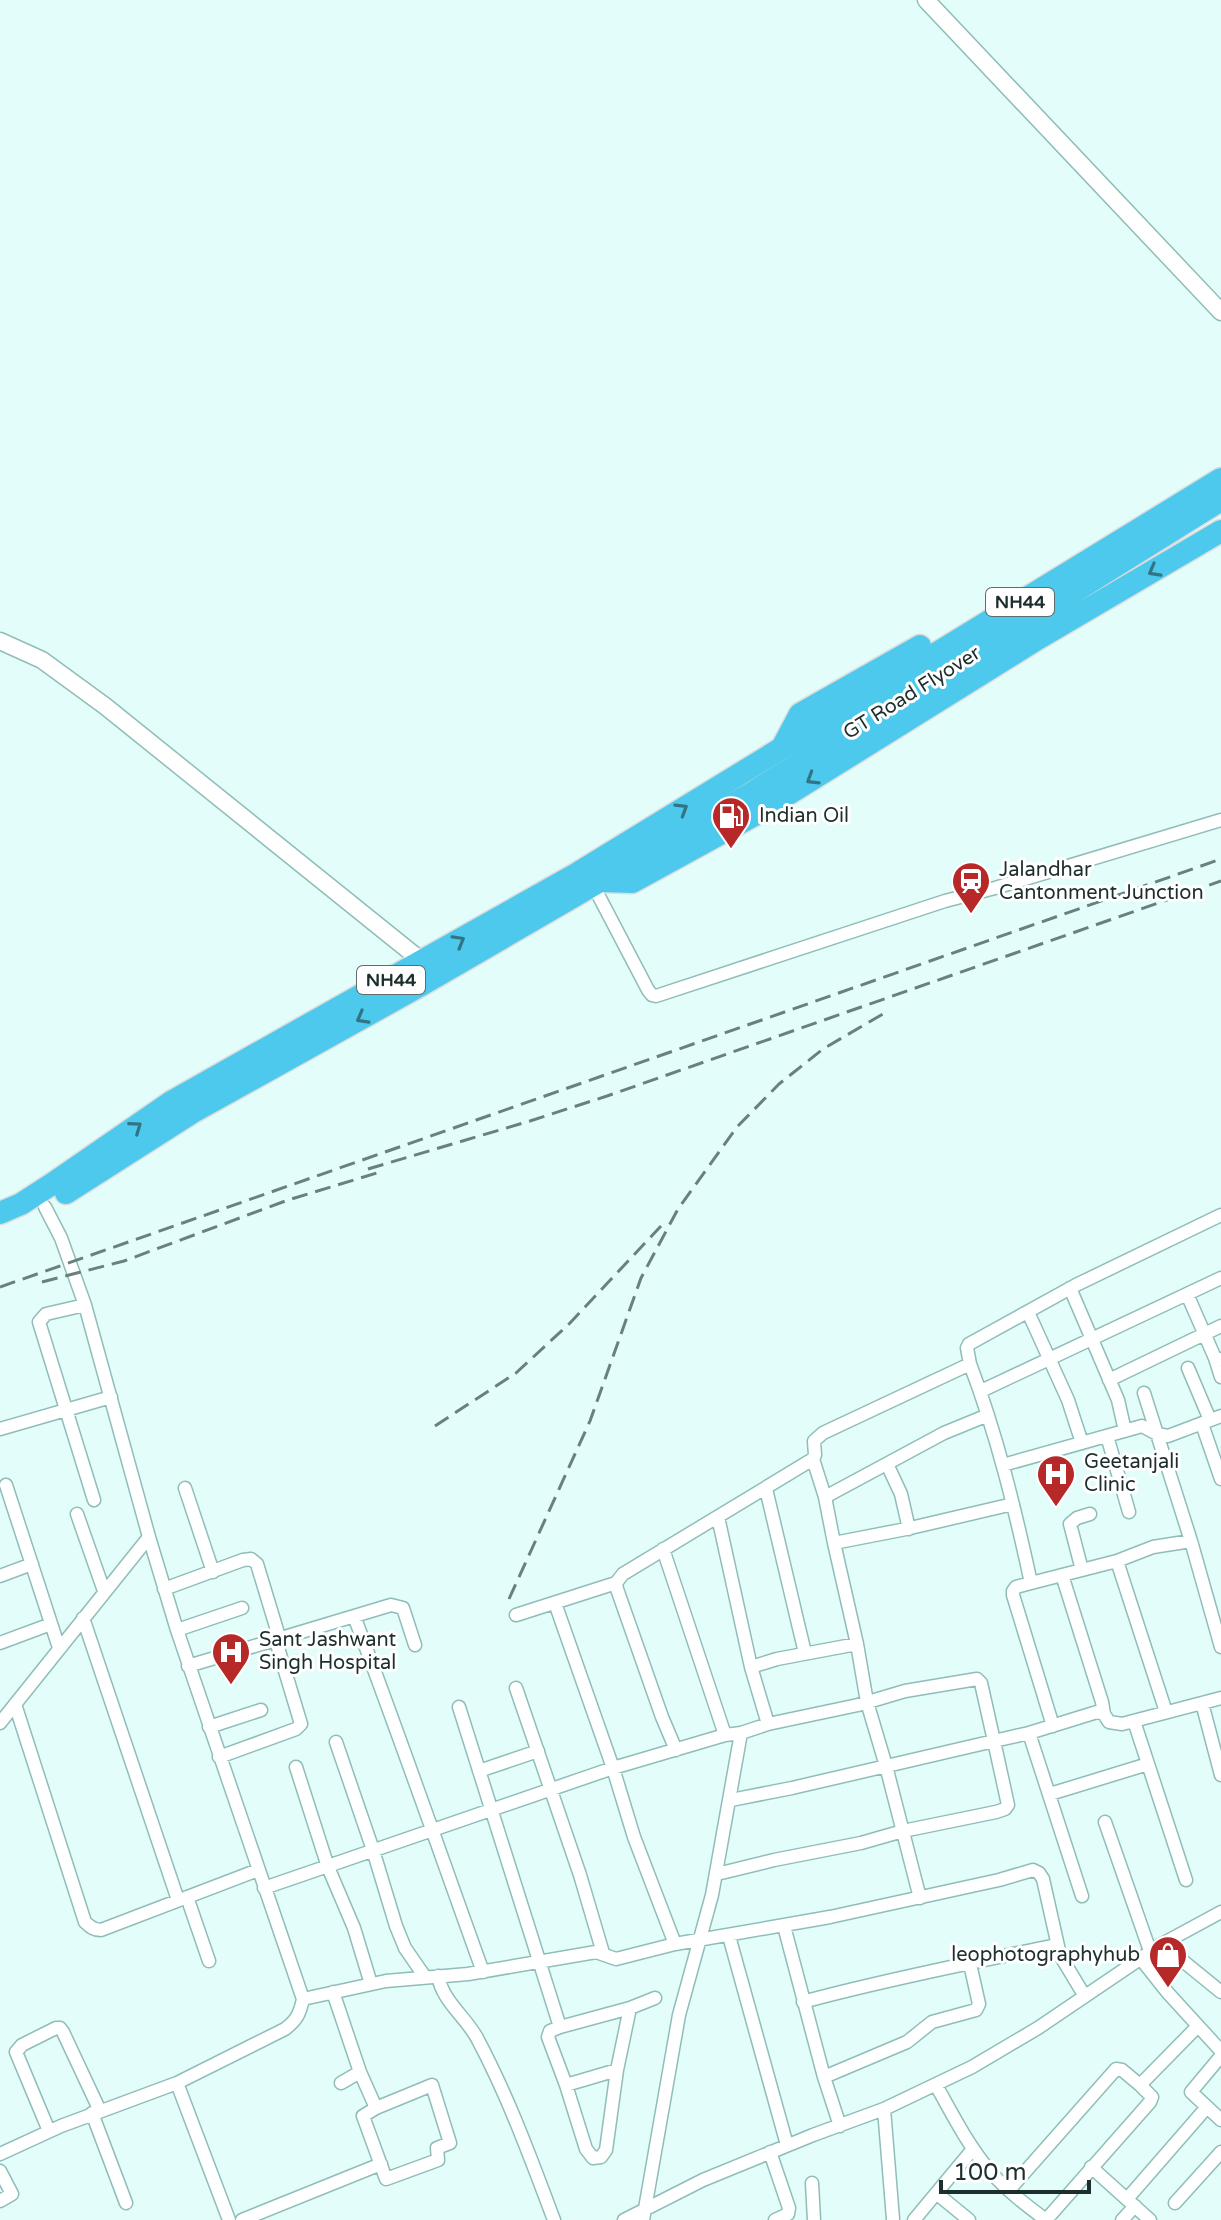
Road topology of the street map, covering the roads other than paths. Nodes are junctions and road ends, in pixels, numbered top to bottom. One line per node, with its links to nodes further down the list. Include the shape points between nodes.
1 (926, 0): 2 (street)
2 (1221, 312)
3 (1221, 464): 9 (highway, via 1093,545 800,714)
4 (1221, 479): 8 (highway, GT Road Flyover / NH44)
5 (1221, 500): 8 (highway, GT Road Flyover / NH44)
6 (1221, 531): 11 (highway, one-way to 11, via 758,813 632,882)
7 (0, 641): 12 (street, via 42,660 105,706)
8 (826, 734): 9 (highway, GT Road Flyover / NH44); 11 (highway, GT Road Flyover / NH44, via 750,794)
9 (783, 747): 12 (highway, NH44, one-way to 9)
10 (1221, 820): 11 (street, via 945,901 656,996 648,990)
11 (596, 883): 13 (highway, NH44, one-way to 13, via 193,1112)
12 (423, 962): 14 (highway, NH44, one-way to 12, via 171,1102)
13 (45, 1207): 16 (highway, NH44); 20 (street)
14 (0, 1213)
15 (1221, 1215): 18 (street)
16 (0, 1229)
17 (1221, 1278): 19 (street)
18 (1070, 1288): 21 (street); 24 (street)
19 (1187, 1294): 23 (street); 24 (street)
20 (85, 1305): 33 (street); 34 (street, via 46,1314 39,1322)
21 (1028, 1312): 25 (street); 27 (street, via 969,1344)
22 (1221, 1326): 23 (street)
23 (1204, 1335): 26 (street); 30 (street)
24 (1092, 1339): 25 (street); 30 (street)
25 (1050, 1359): 31 (street); 41 (street)
26 (1218, 1359): 29 (street)
27 (970, 1364): 31 (street); 42 (street, via 823,1433 814,1441)
28 (1188, 1368): 36 (street)
29 (1221, 1377)
30 (1109, 1380): 38 (street)
31 (981, 1391): 35 (street)
32 (1144, 1393): 39 (street)
33 (111, 1397): 34 (street); 59 (street)
34 (68, 1410): 37 (street); 50 (street)
35 (988, 1415): 43 (street); 44 (street)
36 (1211, 1420): 39 (street, via 1168,1436); 45 (street)
37 (1, 1427)
38 (1125, 1431): 39 (street, via 1142,1426); 40 (street)
39 (1157, 1434): 60 (street)
40 (1107, 1436): 41 (street); 53 (street)
41 (1082, 1443): 44 (street)
42 (813, 1459): 48 (street); 49 (street)
43 (887, 1464): 49 (street); 58 (street)
44 (1003, 1465): 51 (street)
45 (1221, 1479)
46 (6, 1485): 52 (street)
47 (185, 1488): 66 (street)
48 (766, 1489): 57 (street); 86 (street)
49 (825, 1497): 61 (street)
50 (94, 1500)
51 (1013, 1504): 58 (street); 70 (street)
52 (14, 1508): 54 (street); 64 (street)
53 (1129, 1512)
54 (0, 1513)
55 (77, 1514): 72 (street)
56 (1090, 1514): 65 (street, via 1069,1528)
57 (718, 1517): 62 (street); 88 (street)
58 (909, 1529): 61 (street)
59 (149, 1537): 71 (street); 72 (street)
60 (1191, 1541): 63 (street, via 1153,1547); 84 (street)
61 (834, 1543): 82 (street)
62 (663, 1549): 69 (street); 105 (street)
63 (1117, 1561): 65 (street); 96 (street)
64 (32, 1564): 68 (street); 78 (street)
65 (1082, 1570): 67 (street)
66 (213, 1572): 71 (street); 80 (street, via 247,1559 255,1562)
67 (1062, 1575): 70 (street); 97 (street)
68 (0, 1576)
69 (616, 1583): 73 (street); 108 (street)
70 (1031, 1583): 101 (street, via 1016,1587 1013,1595)
71 (164, 1589): 79 (street)
72 (104, 1591): 77 (street)
73 (555, 1603): 75 (street); 114 (street)
74 (242, 1608): 79 (street)
75 (516, 1615)
76 (354, 1616): 80 (street); 83 (street, via 400,1606); 123 (street)
77 (83, 1618): 85 (street); 132 (street)
78 (51, 1624): 81 (street); 85 (street)
79 (177, 1630): 87 (street)
80 (278, 1640): 87 (street); 110 (street, via 301,1724)
81 (0, 1643)
82 (857, 1644): 86 (street); 91 (street)
83 (415, 1645)
84 (1221, 1647)
85 (59, 1648): 93 (street)
86 (805, 1653): 88 (street)
87 (188, 1666): 102 (street)
88 (751, 1667): 100 (street)
89 (516, 1688): 109 (street)
90 (1221, 1698): 92 (street)
91 (867, 1702): 100 (street); 106 (street, via 977,1679); 112 (street)
92 (1202, 1703): 96 (street); 116 (street)
93 (15, 1704): 99 (street); 132 (street, via 85,1922 101,1930)
94 (459, 1707): 115 (street)
95 (261, 1710): 102 (street)
96 (1166, 1712): 98 (street)
97 (1104, 1714): 98 (street, via 1116,1724); 101 (street)
98 (1134, 1721): 111 (street)
99 (0, 1723)
100 (768, 1724): 103 (street)
101 (1053, 1726): 104 (street)
102 (209, 1727): 110 (street)
103 (741, 1733): 105 (street); 119 (street)
104 (1029, 1733): 106 (street); 118 (street)
105 (725, 1735): 108 (street)
106 (994, 1741): 112 (street); 122 (street, via 1007,1807)
107 (336, 1742): 124 (street)
108 (676, 1750): 114 (street)
109 (538, 1751): 115 (street); 117 (street)
110 (219, 1757): 126 (street)
111 (1148, 1764): 118 (street); 128 (street)
112 (886, 1766): 119 (street); 122 (street)
113 (296, 1767): 125 (street)
114 (613, 1768): 117 (street); 137 (street)
115 (479, 1771): 120 (street)
116 (1221, 1775)
117 (552, 1791): 120 (street); 140 (street)
118 (1050, 1794): 130 (street)
119 (731, 1800): 127 (street)
120 (492, 1811): 123 (street); 143 (street)
121 (1105, 1822): 141 (street)
122 (903, 1831): 127 (street); 131 (street)
123 (432, 1832): 124 (street); 145 (street)
124 (373, 1850): 125 (street); 146 (street, via 402,1942)
125 (328, 1867): 129 (street); 147 (street)
126 (258, 1870): 129 (street); 132 (street)
127 (717, 1874): 136 (street)
128 (1186, 1880)
129 (264, 1888): 152 (street)
130 (1082, 1896)
131 (920, 1898): 134 (street); 139 (street, via 1033,1870 1043,1879)
132 (183, 1899): 142 (street)
133 (1221, 1912): 138 (street)
134 (784, 1926): 135 (street); 153 (street)
135 (729, 1936): 136 (street); 173 (street)
136 (698, 1942): 137 (street); 190 (street, via 679,2015)
137 (675, 1944): 140 (street, via 613,1960)
138 (1162, 1944): 141 (street); 149 (street)
139 (1056, 1945): 144 (street); 150 (street)
140 (603, 1953): 143 (street)
141 (1145, 1955): 150 (street); 155 (street)
142 (209, 1961)
143 (540, 1961): 145 (street); 156 (street)
144 (970, 1964): 153 (street); 160 (street, via 976,2010 932,2022 907,2042)
145 (483, 1972): 146 (street)
146 (431, 1977): 147 (street); 194 (street, via 470,2026)
147 (371, 1984): 148 (street)
148 (333, 1992): 152 (street); 159 (street)
149 (1221, 1992)
150 (1084, 1995): 164 (street, via 1014,2043)
151 (655, 1998): 154 (street)
152 (303, 1999): 161 (street, via 300,2014 285,2029)
153 (803, 2002): 160 (street)
154 (630, 2008): 156 (street); 158 (street)
155 (1198, 2026): 157 (street); 165 (street)
156 (560, 2027): 163 (street, via 548,2037)
157 (1221, 2053): 166 (street, via 1191,2090)
158 (617, 2070): 163 (street); 163 (street, via 601,2157 586,2149)
159 (360, 2072): 162 (street); 167 (street)
160 (824, 2077): 171 (street)
161 (177, 2083): 169 (street); 192 (street)
162 (341, 2083)
163 (566, 2085)
164 (936, 2085): 168 (street); 174 (street)
165 (1140, 2085): 179 (street, via 1152,2099); 182 (street, via 1116,2069)
166 (1207, 2107): 170 (street); 186 (street)
167 (376, 2108): 178 (street, via 363,2116); 178 (street, via 432,2085 450,2143 437,2148 438,2160 386,2179)
168 (884, 2109): 171 (street); 191 (street)
169 (96, 2112): 172 (street); 172 (street, via 63,2032 56,2028 16,2052); 187 (street)
170 (1221, 2120)
171 (840, 2126): 173 (street)
172 (49, 2131): 177 (street)
173 (787, 2145): 175 (street)
174 (973, 2149): 182 (street); 183 (street)
175 (770, 2152): 189 (street); 190 (street, via 703,2180)
176 (1221, 2152): 188 (street)
177 (0, 2154)
178 (381, 2164): 193 (street)
179 (1091, 2167): 186 (street); 200 (street)
180 (0, 2171): 184 (street, via 12,2194)
181 (812, 2183): 185 (street)
182 (1009, 2190): 200 (street)
183 (938, 2191): 198 (street); 199 (street)
184 (0, 2201)
185 (813, 2202): 189 (street); 197 (street)
186 (1131, 2202): 201 (street); 202 (street)
187 (126, 2203)
188 (1175, 2203)
189 (789, 2208): 196 (street)
190 (644, 2214): 195 (street)
191 (893, 2219)
192 (229, 2220)
193 (242, 2220)
194 (554, 2220)
195 (624, 2220)
196 (775, 2220)
197 (814, 2220)
198 (914, 2220)
199 (969, 2220)
200 (1046, 2220)
201 (1122, 2220)
202 (1150, 2220)

